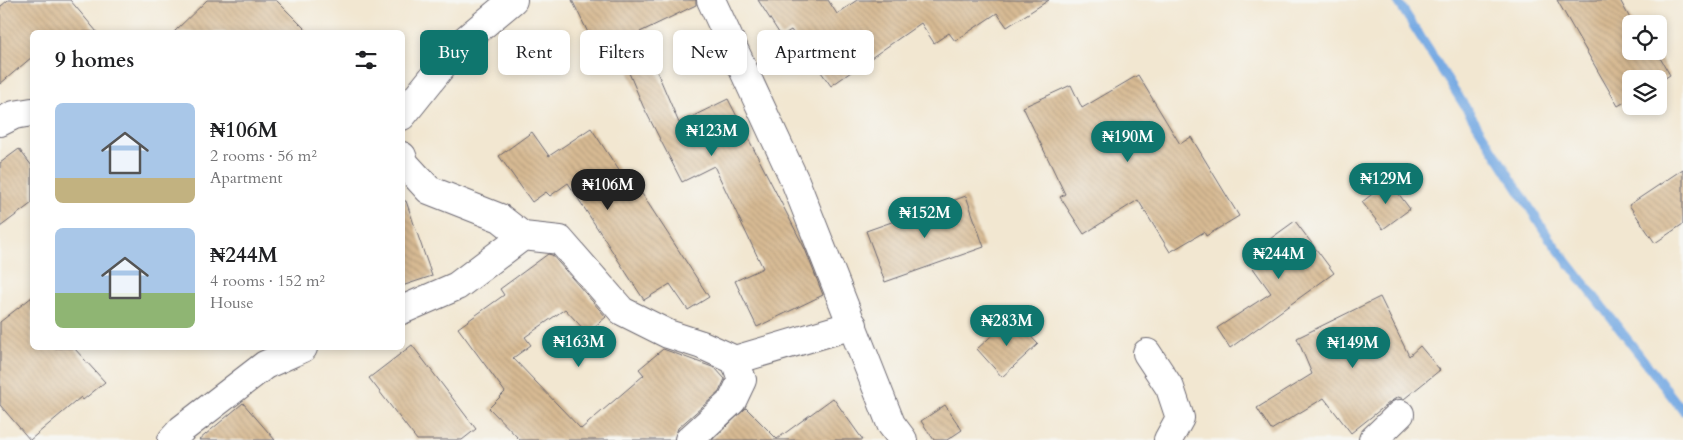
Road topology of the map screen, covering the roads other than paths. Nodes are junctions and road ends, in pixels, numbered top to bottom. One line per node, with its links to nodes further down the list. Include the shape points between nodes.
1 (512, 0): 4 (street, via 458,46)
2 (711, 0): 9 (street, via 795,181)
3 (30, 112): 5 (street)
4 (405, 112)
5 (0, 122)
6 (405, 164): 7 (street, via 429,190 500,218)
7 (523, 236): 8 (street, via 457,286); 12 (street, via 560,240 622,311 668,334)
8 (405, 309)
9 (853, 325): 12 (street); 16 (street, via 890,424)
10 (299, 350): 14 (street, via 265,365)
11 (1148, 353): 17 (street, via 1170,388 1180,418)
12 (735, 360): 15 (street, via 742,380 732,401)
13 (1400, 414): 18 (street)
14 (172, 440)
15 (689, 440)
16 (903, 440)
17 (1168, 440)
18 (1372, 440)

